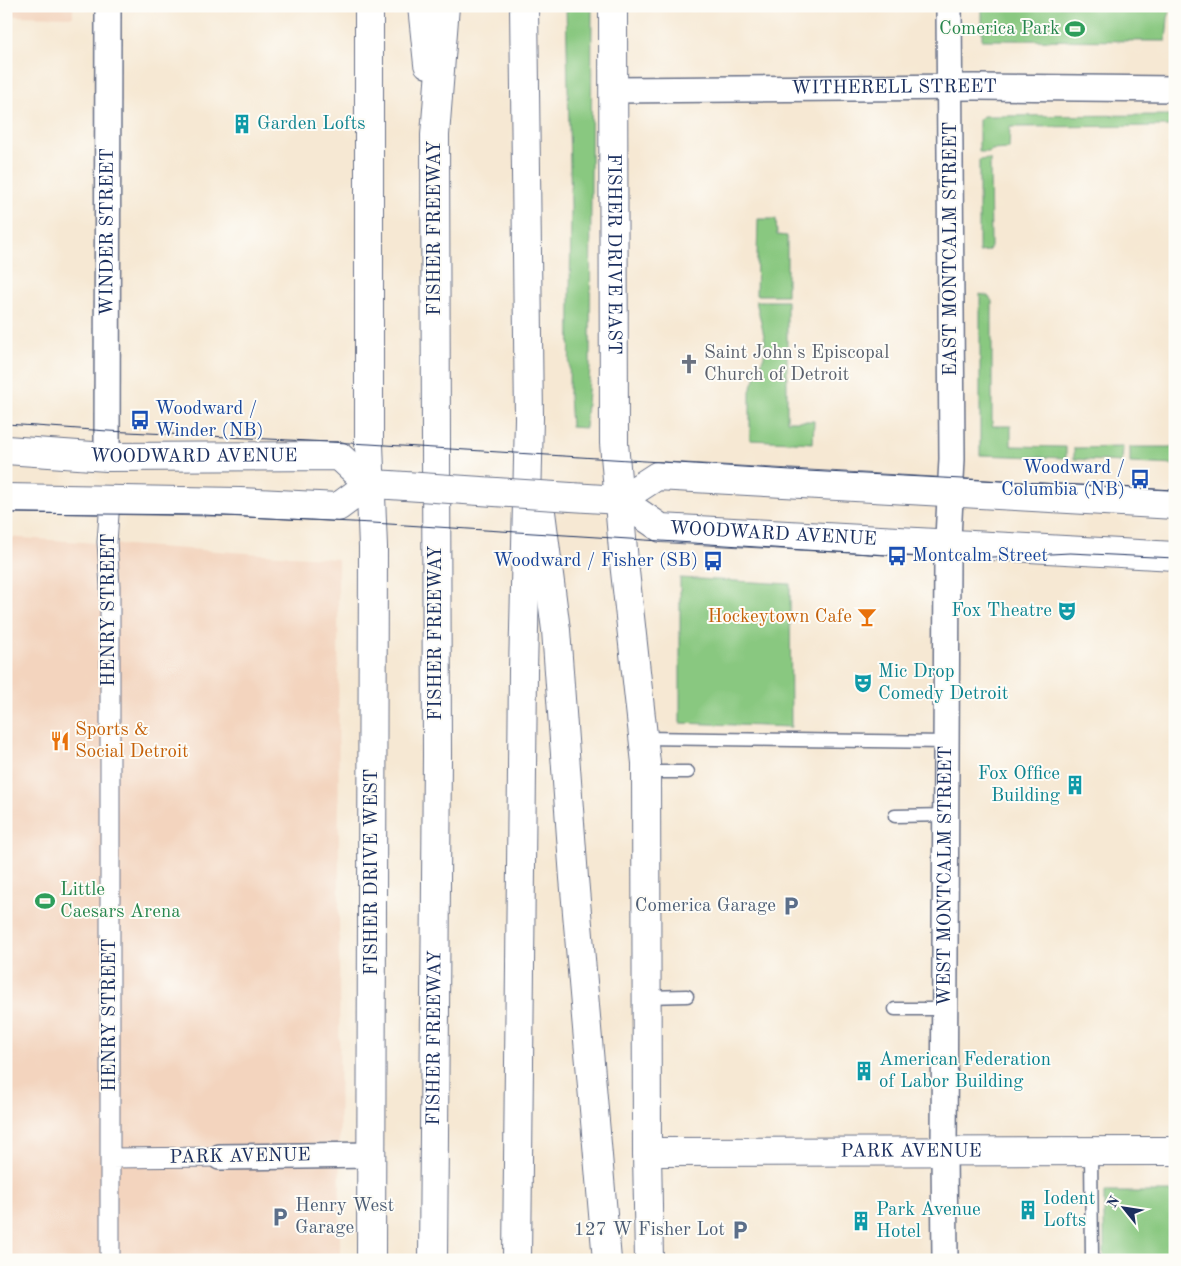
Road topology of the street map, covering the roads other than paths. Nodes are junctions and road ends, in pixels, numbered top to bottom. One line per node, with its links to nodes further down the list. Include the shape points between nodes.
1 (108, 6): 14 (street, WINDER STREET)
2 (369, 6): 15 (main road)
3 (422, 6): 11 (main road)
4 (445, 6): 11 (main road, FISHER FREEWAY)
5 (524, 6): 12 (main road)
6 (613, 6): 10 (main road, FISHER DRIVE EAST)
7 (950, 6): 8 (street, EAST MONTCALM STREET)
8 (950, 88): 9 (street, WITHERELL STREET); 10 (street, WITHERELL STREET); 16 (street, EAST MONTCALM STREET)
9 (1175, 89)
10 (614, 90): 18 (main road, FISHER DRIVE EAST, via 614,443)
11 (435, 135): 42 (main road, FISHER FREEWAY, via 437,765)
12 (529, 418): 43 (main road); 44 (main road, via 556,630)
13 (6, 450): 14 (main road, WOODWARD AVENUE)
14 (107, 457): 15 (main road, WOODWARD AVENUE, via 339,456)
15 (380, 485): 18 (main road, bridge); 19 (main road, via 338,507); 37 (main road, FISHER DRIVE WEST, via 373,523)
16 (951, 492): 18 (main road, via 657,476); 20 (main road); 21 (street, WEST MONTCALM STREET)
17 (6, 498): 19 (main road)
18 (620, 500): 21 (main road, WOODWARD AVENUE, via 661,528); 23 (main road)
19 (110, 501): 39 (street, HENRY STREET, via 107,542 110,586)
20 (1175, 505)
21 (948, 544): 22 (main road, WOODWARD AVENUE); 24 (street, WEST MONTCALM STREET)
22 (1175, 556)
23 (643, 738): 24 (lane); 25 (main road)
24 (946, 742): 27 (street, WEST MONTCALM STREET)
25 (646, 772): 26 (lane); 30 (main road)
26 (688, 772)
27 (946, 815): 28 (lane); 32 (street, WEST MONTCALM STREET)
28 (895, 816)
29 (687, 996): 30 (lane)
30 (646, 997): 36 (main road)
31 (895, 1009): 32 (lane)
32 (946, 1009): 33 (street, WEST MONTCALM STREET)
33 (944, 1151): 34 (main road, PARK AVENUE); 36 (main road, PARK AVENUE); 46 (street, WEST MONTCALM STREET)
34 (1091, 1151): 35 (main road, PARK AVENUE); 47 (lane)
35 (1175, 1151)
36 (647, 1152): 45 (main road)
37 (371, 1155): 38 (street, PARK AVENUE); 41 (main road, FISHER DRIVE WEST)
38 (220, 1157): 39 (street, PARK AVENUE)
39 (110, 1158): 40 (street, HENRY STREET)
40 (110, 1260)
41 (371, 1260)
42 (433, 1260)
43 (517, 1260)
44 (607, 1260)
45 (649, 1260)
46 (946, 1260)
47 (1092, 1260)

